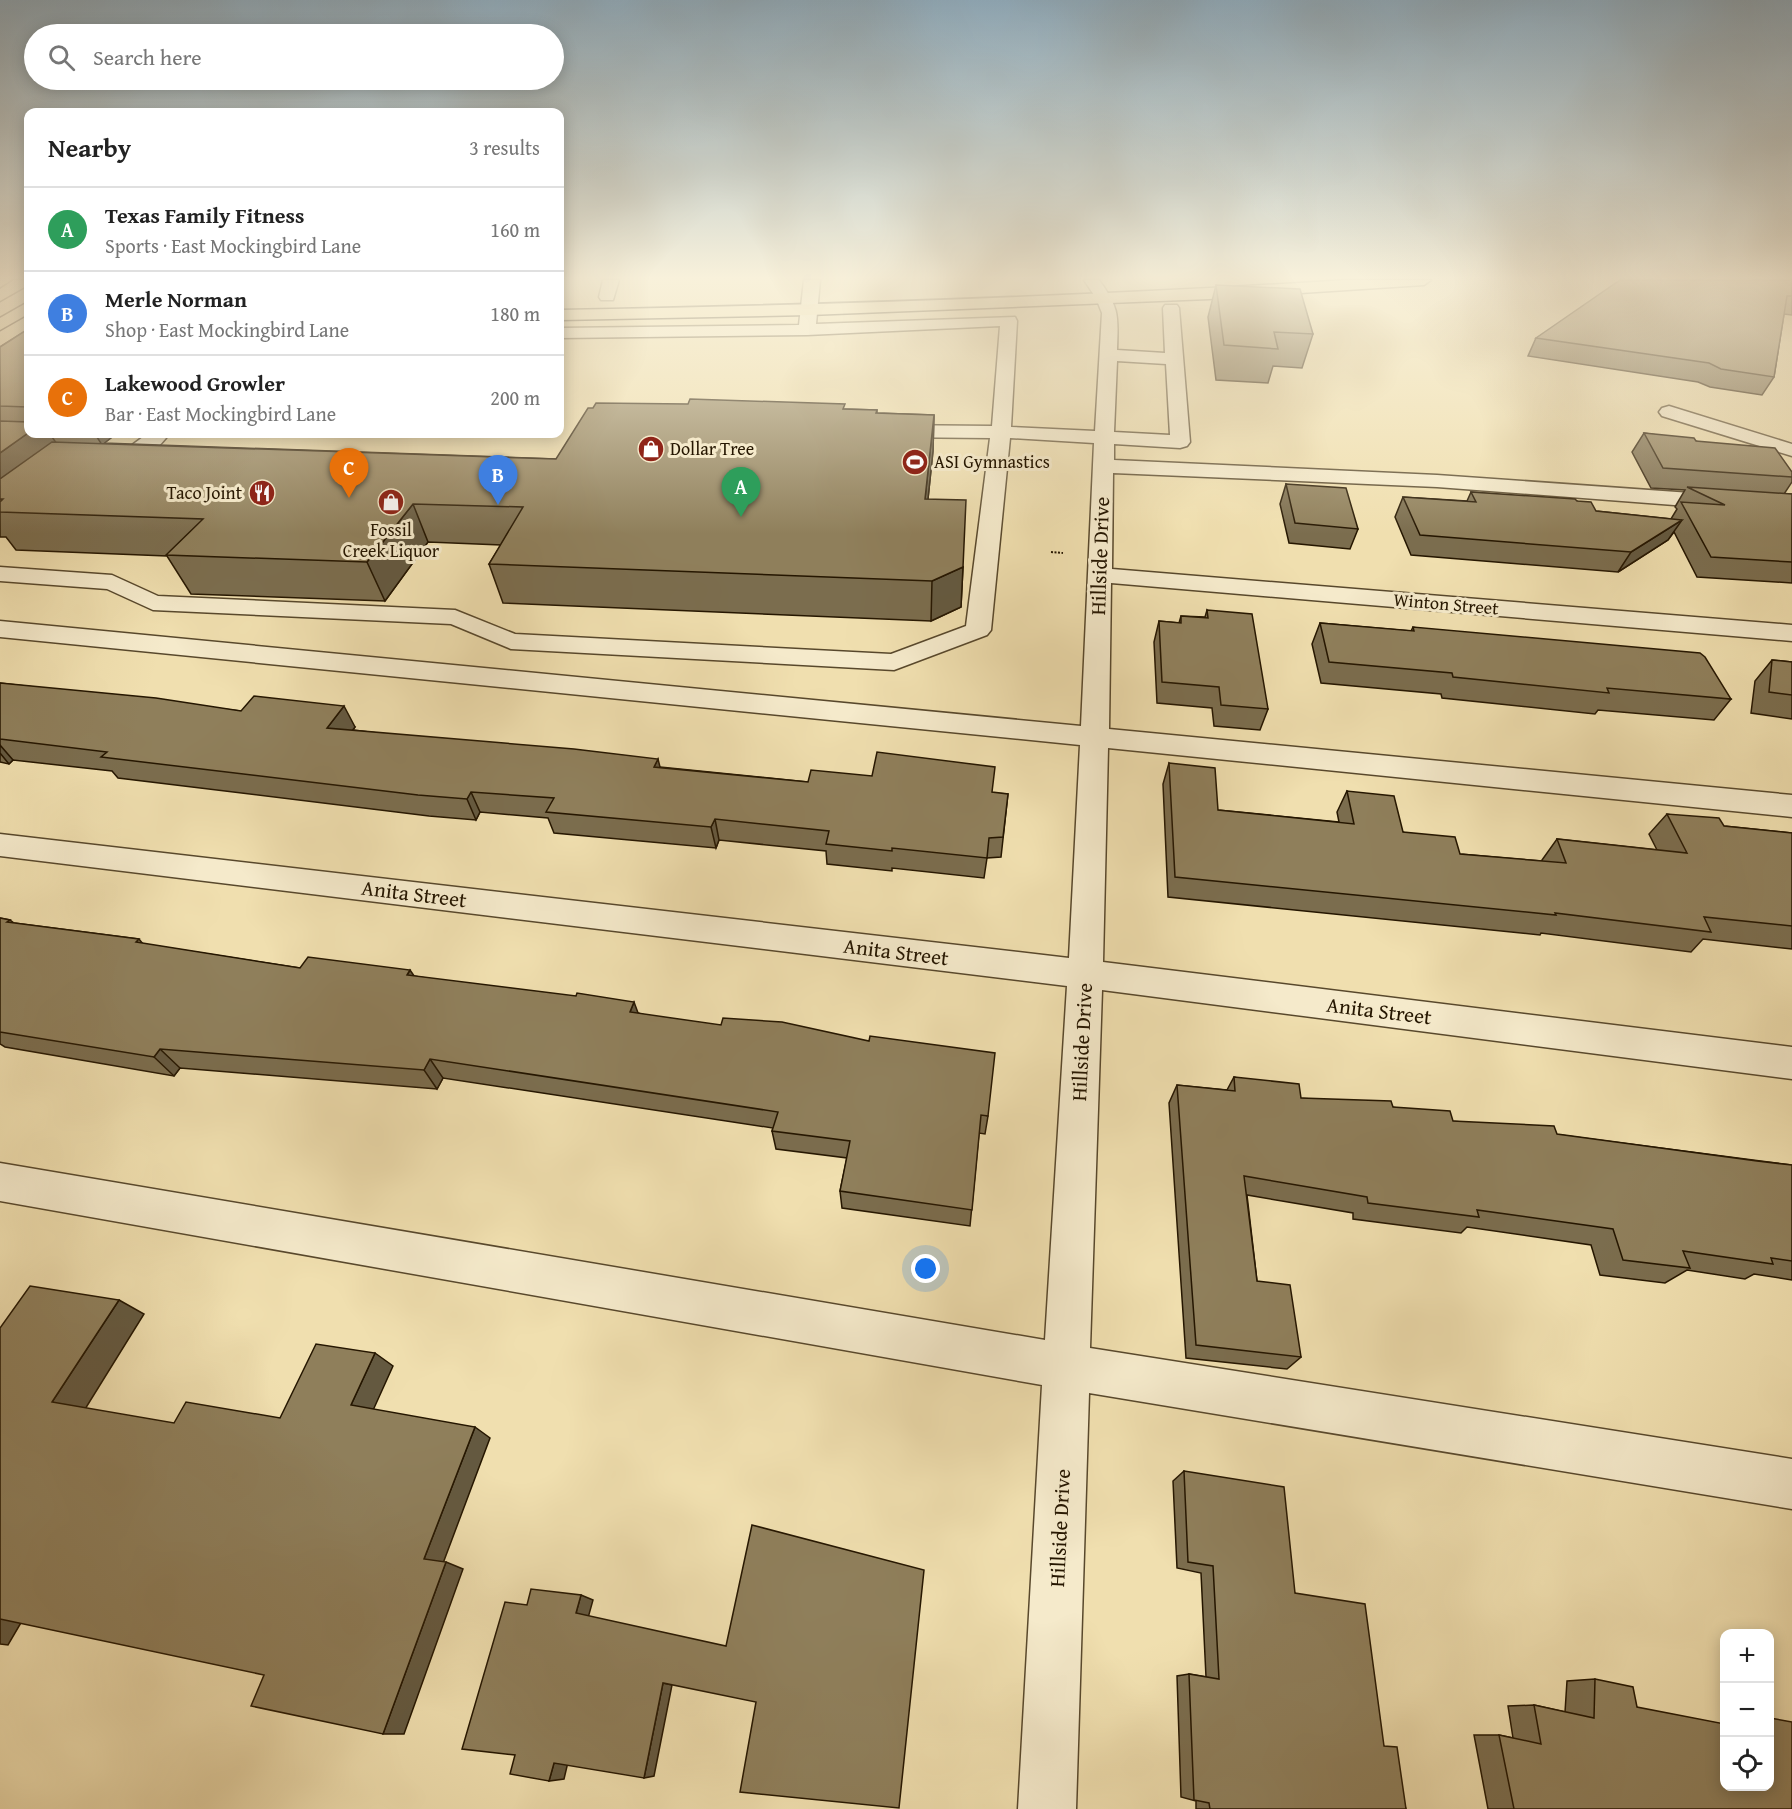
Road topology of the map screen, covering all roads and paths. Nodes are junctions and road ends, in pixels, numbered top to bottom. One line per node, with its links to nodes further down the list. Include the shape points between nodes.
1 (1006, 364): 6 (street)
2 (1109, 364): 9 (street, Hillside Drive)
3 (1176, 364): 9 (street, via 1180,442)
4 (1670, 412): 8 (street)
5 (871, 431): 6 (street)
6 (1001, 432): 9 (street); 14 (street, via 978,630 894,662 511,641 455,617 153,603 112,582)
7 (154, 438): 10 (street)
8 (1792, 450)
9 (1104, 452): 13 (street); 15 (street, Hillside Drive)
10 (133, 454): 11 (street); 12 (street)
11 (87, 455)
12 (169, 455)
13 (1792, 507)
14 (0, 574)
15 (1100, 574): 17 (street, Winton Street); 18 (street, Hillside Drive)
16 (0, 629): 18 (street)
17 (1792, 633)
18 (1095, 736): 19 (street); 21 (street, Hillside Drive)
19 (1792, 806)
20 (0, 845): 21 (street, Anita Street)
21 (1085, 974): 22 (street, Anita Street); 24 (street, Hillside Drive)
22 (1792, 1063)
23 (0, 1182): 24 (street)
24 (1068, 1366): 25 (street); 26 (street, Hillside Drive)
25 (1792, 1484)
26 (1047, 1809)

